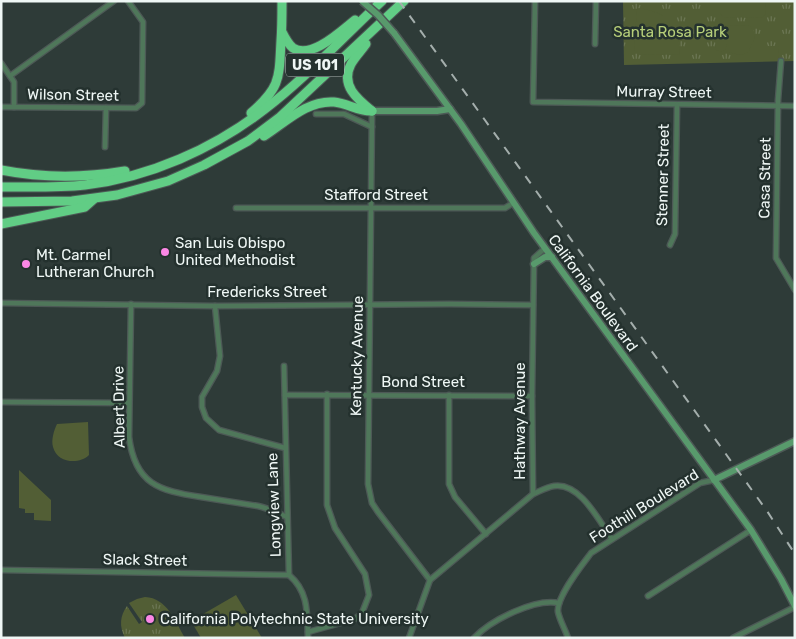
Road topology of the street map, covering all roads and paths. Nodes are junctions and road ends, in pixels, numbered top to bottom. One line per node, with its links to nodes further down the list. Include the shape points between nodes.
1 (114, 1): 17 (street)
2 (128, 1): 23 (street, Wilson Street, via 143,22 142,103 136,108)
3 (282, 1): 11 (highway)
4 (287, 1): 11 (highway, via 287,12)
5 (362, 1): 24 (street, California Boulevard, bridge, via 394,33)
6 (382, 1): 10 (highway, US 101)
7 (404, 1): 13 (highway, US 101)
8 (534, 1): 18 (street, Murray Street, via 533,102)
9 (596, 1): 14 (street)
10 (374, 9): 12 (highway, via 311,50 296,49); 27 (highway, US 101, via 276,101)
11 (282, 20): 12 (highway)
12 (282, 32): 27 (highway, via 281,64 276,83)
13 (369, 35): 25 (highway, via 351,63 348,79 353,95); 29 (highway, US 101, via 280,117)
14 (595, 44)
15 (780, 61): 19 (street, Casa Street)
16 (1, 63): 17 (street)
17 (10, 76): 22 (street, via 14,82)
18 (677, 105): 19 (street, Murray Street); 40 (street, Stenner Street, via 675,234)
19 (778, 106): 20 (street, Murray Street); 44 (street, Casa Street, via 776,258)
20 (795, 106)
21 (1, 107): 22 (street, Wilson Street)
22 (14, 107): 23 (street, Wilson Street)
23 (106, 108): 30 (street)
24 (450, 109): 25 (street); 36 (street, California Boulevard)
25 (372, 111): 28 (street, Kentucky Avenue); 29 (highway, via 365,112 340,103 318,103 257,140)
26 (316, 114): 28 (street, via 344,114)
27 (244, 124): 31 (highway, US 101, via 200,150)
28 (372, 127): 38 (street, Kentucky Avenue)
29 (248, 141): 34 (highway, US 101, via 204,166 168,181)
30 (106, 147)
31 (158, 167): 32 (highway, via 74,176); 33 (highway, US 101, via 86,184)
32 (1, 170)
33 (1, 187)
34 (95, 199): 35 (highway, US 101); 39 (highway, via 85,207)
35 (1, 202)
36 (513, 203): 38 (street, Stafford Street, via 505,208); 41 (street, California Boulevard)
37 (236, 208): 38 (street, Stafford Street)
38 (371, 208): 47 (street, Kentucky Avenue)
39 (1, 224)
40 (670, 245)
41 (545, 248): 42 (street, California Boulevard); 43 (street, via 534,258)
42 (552, 257): 43 (street, via 545,257); 60 (street, California Boulevard)
43 (534, 264): 49 (street, Hathway Avenue)
44 (795, 290)
45 (1, 303): 46 (street, Fredericks Street)
46 (131, 304): 48 (street, Fredericks Street); 57 (street, Albert Drive)
47 (370, 305): 48 (street, Fredericks Street); 49 (street, Fredericks Street); 52 (street, Kentucky Avenue)
48 (215, 306): 59 (street, via 220,356 217,371 202,397 203,413 220,430)
49 (533, 306): 55 (street, Hathway Avenue)
50 (284, 366): 53 (street, Longview Lane)
51 (327, 394): 52 (street, Bond Street); 53 (street, Bond Street); 72 (street, via 329,513 365,574 369,595 362,613 355,619)
52 (369, 394): 54 (street, Bond Street); 68 (street, Kentucky Avenue, via 368,484 372,503)
53 (285, 395): 59 (street, Longview Lane)
54 (449, 395): 55 (street, Bond Street); 64 (street, via 449,484 455,497)
55 (532, 396): 61 (street, Hathway Avenue)
56 (1, 402): 57 (street)
57 (130, 403): 62 (street, Albert Drive, via 131,453 148,480 177,493 261,506)
58 (795, 441): 60 (street, Foothill Boulevard)
59 (285, 448): 62 (street, Longview Lane)
60 (714, 480): 63 (street, California Boulevard); 65 (street, Foothill Boulevard, via 700,483)
61 (533, 494): 64 (street, Hathway Avenue); 65 (street, via 555,485 573,490 582,496)
62 (287, 517): 67 (street, Longview Lane)
63 (751, 530): 69 (street); 71 (street, California Boulevard)
64 (486, 534): 68 (street, Hathway Avenue)
65 (612, 538): 70 (street, Foothill Boulevard, via 591,553)
66 (1, 570): 67 (street, Slack Street)
67 (288, 575): 72 (street, Longview Lane, via 306,598)
68 (430, 580): 75 (street)
69 (648, 596)
70 (559, 603): 76 (street, via 550,602 513,612 482,629); 77 (street, via 560,618)
71 (795, 606): 73 (street)
72 (308, 632): 74 (street, Longview Lane)
73 (746, 632): 78 (street); 79 (street)
74 (308, 638)
75 (409, 638)
76 (474, 638)
77 (568, 638)
78 (734, 638)
79 (738, 638)

